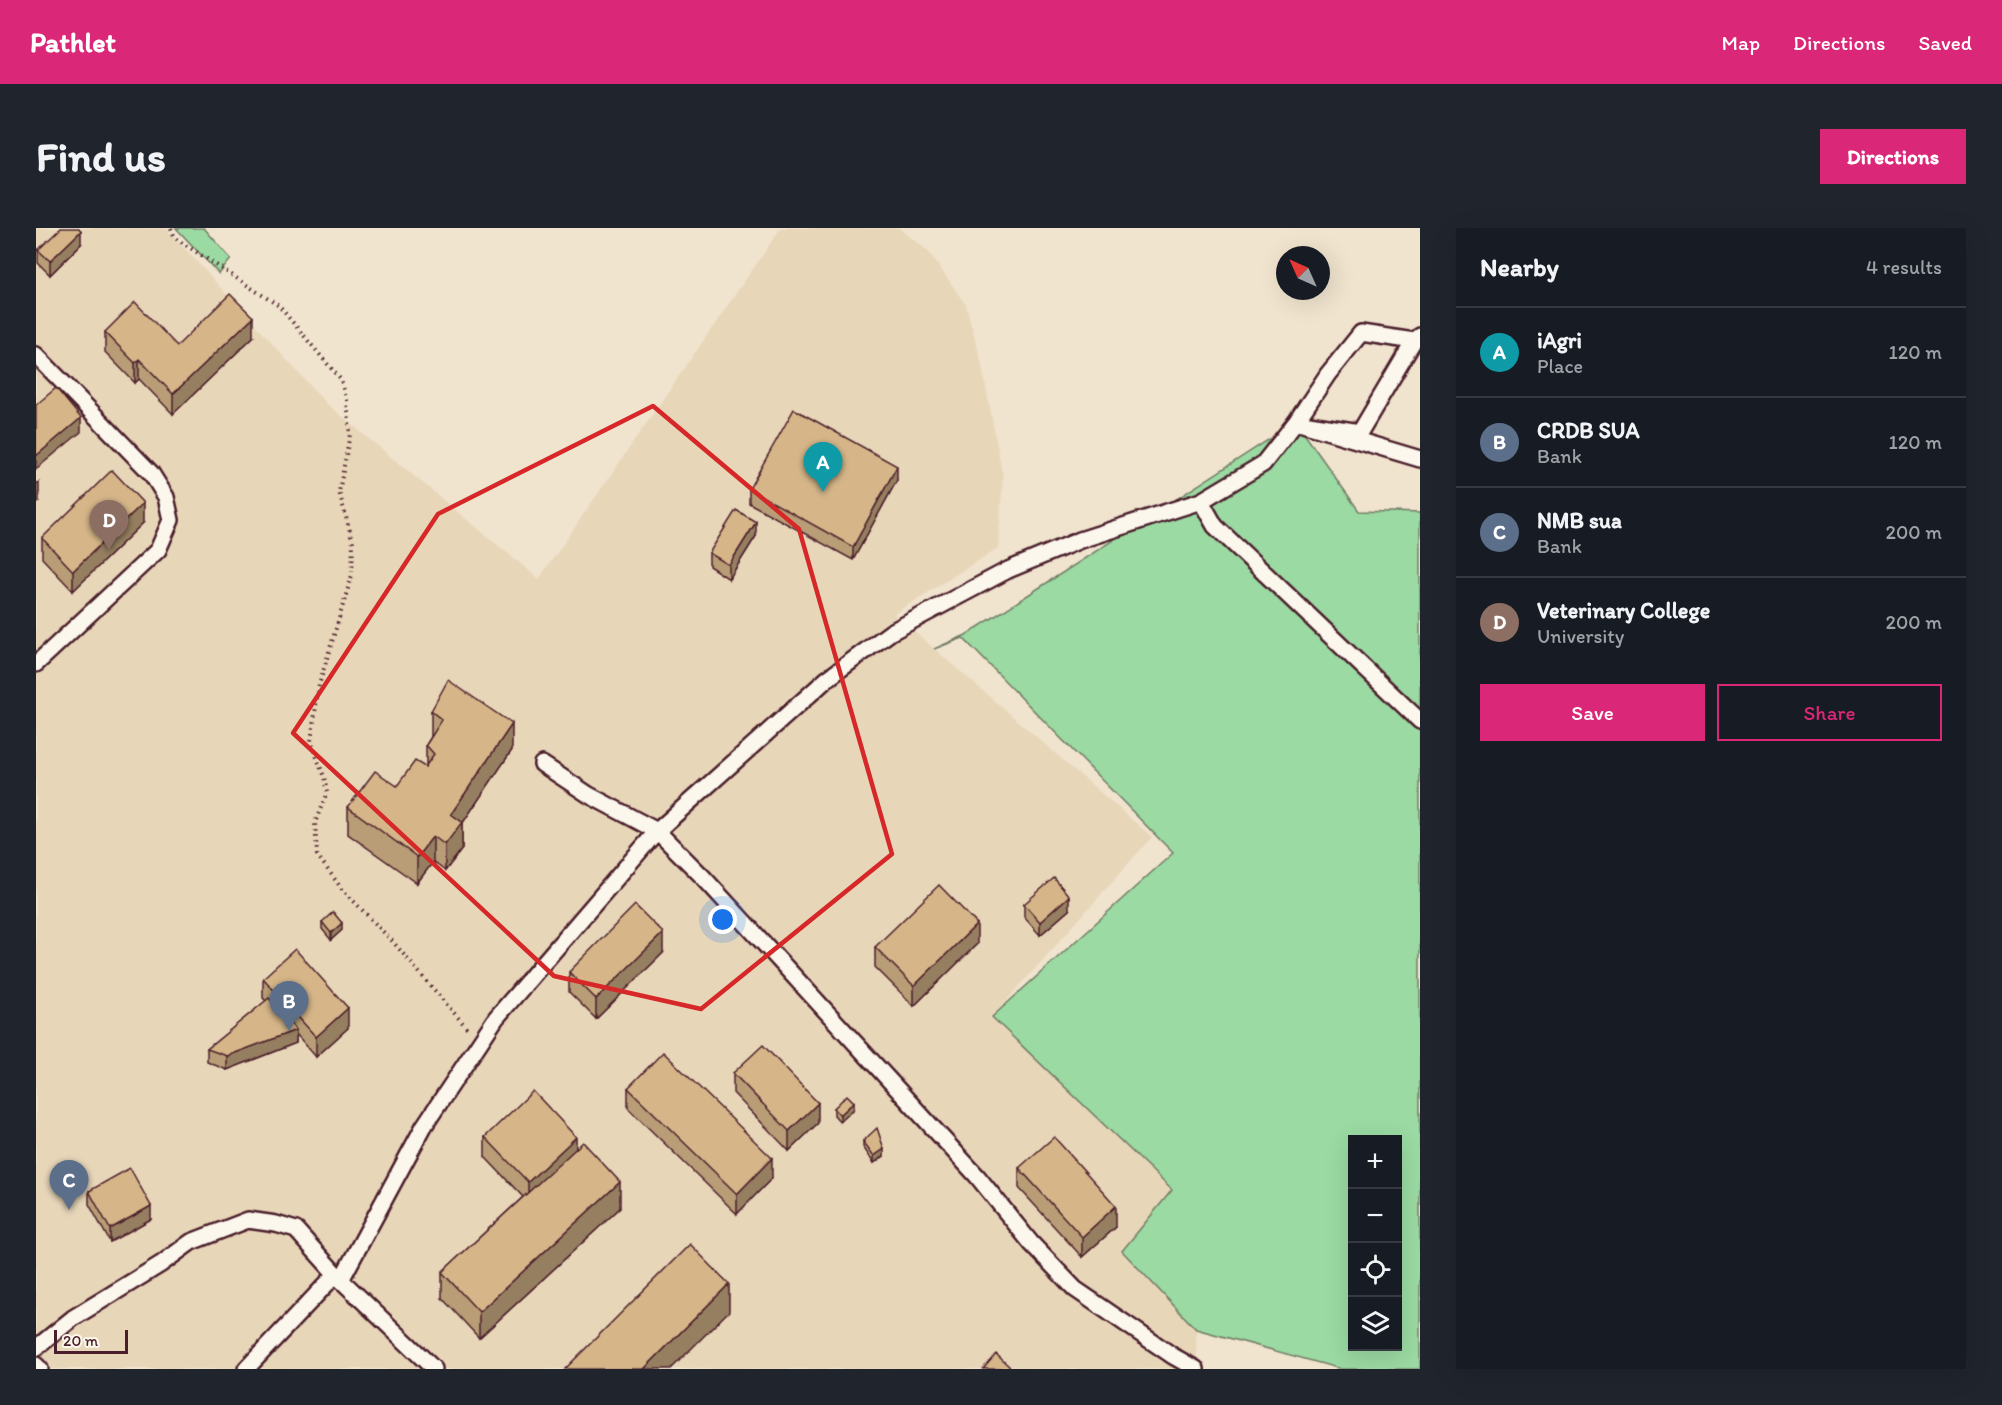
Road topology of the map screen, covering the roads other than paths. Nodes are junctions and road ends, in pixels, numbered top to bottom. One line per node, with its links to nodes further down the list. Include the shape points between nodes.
1 (1417, 339): 3 (lane, via 1361,333); 3 (lane, via 1360,432)
2 (36, 355): 6 (lane, via 151,473 166,497 171,520 158,550)
3 (1296, 422): 4 (lane); 5 (lane, via 1263,464)
4 (1420, 459)
5 (1202, 501): 7 (lane, via 1215,526); 9 (lane, via 1080,540 1008,570 891,632 827,679)
6 (36, 664)
7 (1420, 721)
8 (542, 764): 9 (lane, via 589,795)
9 (657, 831): 10 (lane, via 496,1018 424,1126); 16 (lane, via 969,1167 1075,1289)
10 (339, 1277): 11 (lane, via 296,1230 248,1220 191,1242 73,1317); 14 (lane); 15 (lane)
11 (36, 1348)
12 (36, 1365): 13 (lane)
13 (40, 1369)
14 (246, 1369)
15 (434, 1369)
16 (1196, 1369)

